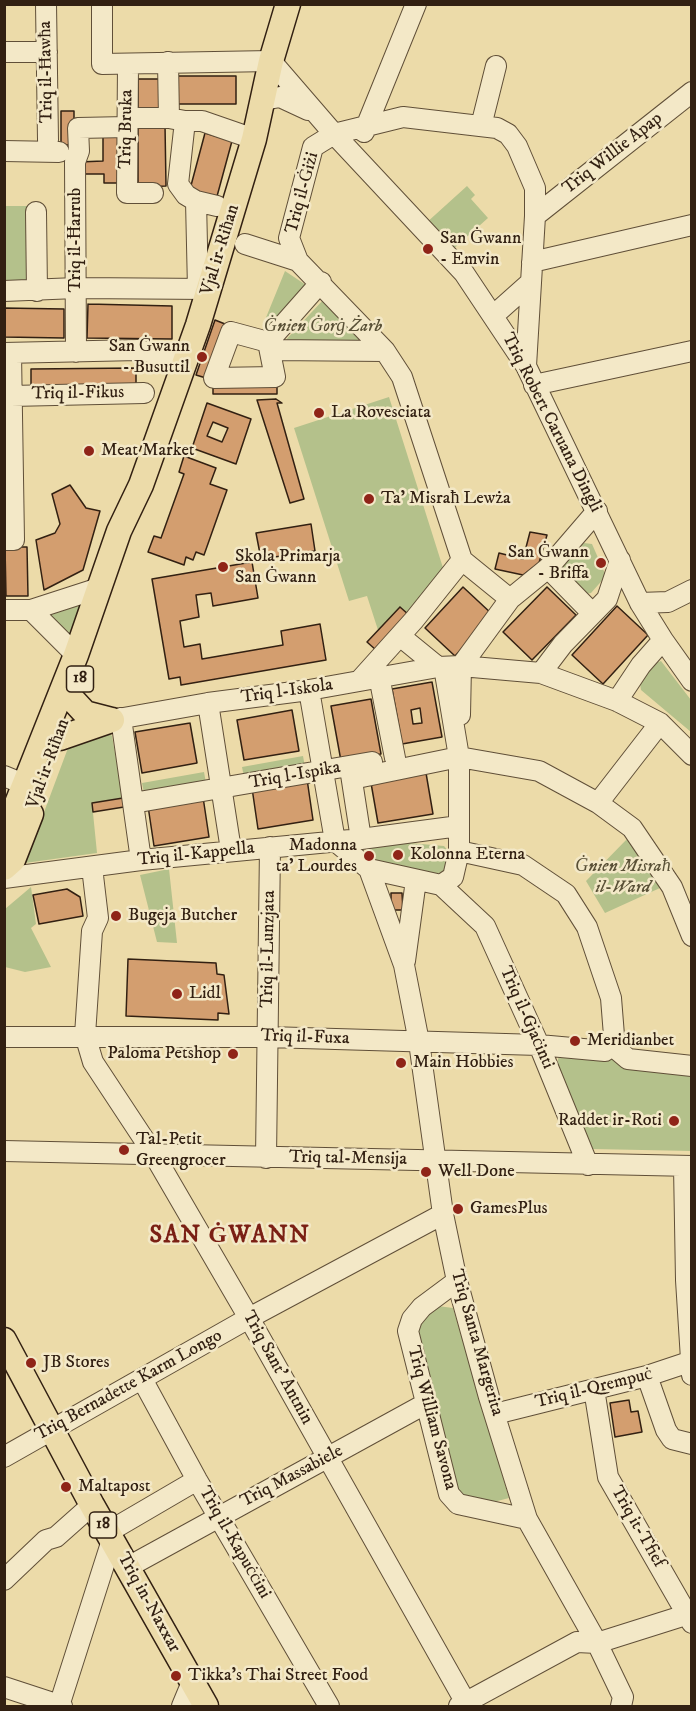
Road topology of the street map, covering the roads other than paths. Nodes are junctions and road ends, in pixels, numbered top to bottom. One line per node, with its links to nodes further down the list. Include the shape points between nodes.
1 (46, 4): 6 (street, Triq il-Ħawħa)
2 (102, 4): 9 (street, via 102,64)
3 (416, 4): 16 (street)
4 (287, 6): 7 (main road, Vjal ir-Riħan / 18)
5 (4, 52): 6 (street)
6 (47, 52): 20 (street, Triq il-Ħawħa, via 54,146)
7 (271, 61): 8 (street); 12 (main road, Vjal ir-Riħan / 18); 13 (street, Triq Robert Caruana Dingli)
8 (168, 62): 9 (street); 14 (street)
9 (128, 64): 15 (street, Triq Bruka)
10 (496, 66): 17 (street)
11 (692, 92): 26 (street, Triq Willie Apap)
12 (263, 100): 13 (street, Triq Robert Caruana Dingli, via 280,97); 19 (main road, Vjal ir-Riħan / 18)
13 (319, 115): 18 (street, Triq Robert Caruana Dingli)
14 (177, 119): 15 (street); 19 (street, via 202,121); 23 (street, via 178,184)
15 (128, 123): 22 (street, Triq Bruka, via 127,193); 32 (street, Triq il-Ħarrub, via 78,128)
16 (366, 126): 17 (street, via 402,117); 18 (street); 21 (street)
17 (481, 126): 26 (street, via 508,134 517,146 535,188)
18 (334, 134): 21 (street, Triq Robert Caruana Dingli); 29 (street, Triq il-Ġiżi, via 313,147 289,238)
19 (254, 139): 33 (main road, Vjal ir-Riħan / 18)
20 (4, 151)
21 (354, 156): 37 (street, Triq Robert Caruana Dingli, via 464,273)
22 (153, 193)
23 (196, 201): 24 (street); 33 (street)
24 (217, 206)
25 (36, 212): 35 (street)
26 (536, 216): 30 (street)
27 (692, 225): 30 (street)
28 (245, 244): 29 (street)
29 (298, 261): 31 (street)
30 (532, 272): 36 (street); 37 (street)
31 (321, 282): 39 (street); 39 (street, via 270,346)
32 (76, 288): 33 (street); 35 (street); 41 (street, Triq il-Ħarrub)
33 (204, 289): 43 (main road, Vjal ir-Riħan / 18)
34 (4, 291): 35 (street)
35 (37, 291)
36 (530, 313): 38 (street, via 519,329); 44 (street)
37 (494, 315): 38 (street, Triq Robert Caruana Dingli)
38 (507, 334): 44 (street, Triq Robert Caruana Dingli)
39 (385, 351): 51 (street, via 402,376)
40 (692, 351): 45 (street)
41 (76, 352): 42 (street); 43 (street, via 138,350)
42 (8, 353): 47 (street)
43 (185, 358): 48 (main road, Vjal ir-Riħan / 18)
44 (526, 366): 45 (street, Triq Robert Caruana Dingli)
45 (534, 385): 49 (street, Triq Robert Caruana Dingli)
46 (144, 393): 47 (street, Triq il-Fikus)
47 (11, 396): 50 (street)
48 (141, 484): 54 (main road, Vjal ir-Riħan / 18); 72 (main road, Vjal ir-Riħan / 18, via 131,534)
49 (597, 511): 52 (street, Triq Robert Caruana Dingli); 53 (street)
50 (9, 540)
51 (462, 560): 56 (street); 64 (street)
52 (620, 560): 57 (street); 58 (street, Triq Robert Caruana Dingli)
53 (548, 568): 56 (street); 62 (street)
54 (99, 588): 61 (street); 65 (main road, Vjal ir-Riħan / 18)
55 (692, 590): 59 (street)
56 (510, 599): 66 (street)
57 (607, 599): 58 (street); 62 (street)
58 (639, 600): 59 (street); 63 (street, Triq Robert Caruana Dingli)
59 (668, 602): 63 (street)
60 (4, 610): 61 (street)
61 (31, 610): 65 (street)
62 (592, 612): 67 (street)
63 (658, 634): 70 (street, Triq Robert Caruana Dingli); 73 (street)
64 (400, 636): 66 (street); 69 (street)
65 (76, 655): 83 (main road, Vjal ir-Riħan / 18)
66 (448, 667): 67 (street, Triq l-Iskola); 68 (street, Triq l-Iskola); 78 (street)
67 (541, 673): 73 (street, Triq l-Iskola)
68 (380, 676): 69 (street, Triq l-Iskola); 80 (street)
69 (360, 680): 71 (street, Triq l-Iskola)
70 (692, 681)
71 (309, 690): 74 (street, Triq l-Iskola); 81 (street)
72 (73, 700): 75 (main road, via 84,713); 77 (main road, Vjal ir-Riħan / 18)
73 (617, 701): 76 (street, Triq l-Iskola)
74 (208, 703): 75 (street, Triq l-Iskola); 84 (street)
75 (117, 719): 77 (main road); 85 (street)
76 (660, 723): 79 (street, Triq l-Iskola); 86 (street)
77 (60, 738): 96 (main road, Vjal ir-Riħan / 18, via 13,860)
78 (458, 753): 80 (street, Triq l-Ispika); 82 (street, Triq l-Ispika); 86 (street, via 539,771); 87 (street)
79 (692, 756)
80 (395, 758): 82 (street, Triq l-Ispika)
81 (323, 770): 82 (street, Triq l-Ispika); 84 (street, Triq l-Ispika); 90 (street)
82 (351, 773): 89 (street)
83 (15, 781): 88 (main road, Vjal ir-Riħan / 18)
84 (222, 788): 85 (street, Triq l-Ispika); 92 (street)
85 (133, 803): 94 (street)
86 (598, 803): 101 (street, via 632,828 672,887)
87 (459, 826): 89 (street, Triq il-Kappella); 93 (street)
88 (4, 836)
89 (361, 839): 90 (street, Triq il-Kappella)
90 (335, 841): 91 (street, Triq il-Kappella); 97 (street)
91 (270, 847): 92 (street, Triq il-Kappella); 105 (street, Triq il-Lunzjata)
92 (231, 850): 94 (street, Triq il-Kappella)
93 (459, 851): 100 (street, via 453,877); 108 (street, via 523,865 566,894 587,927 611,998)
94 (141, 860): 95 (street, Triq il-Kappella)
95 (92, 867): 98 (street, Triq il-Kappella); 103 (street, via 98,918 92,931)
96 (4, 868)
97 (369, 869): 99 (street); 102 (street, Triq Santa Margerita)
98 (4, 878)
99 (416, 880): 100 (street); 102 (street, Triq Santa Margerita)
100 (441, 885): 107 (street, Triq il-Gjaċinti, via 485,926)
101 (690, 927)
102 (404, 965): 106 (street, Triq Santa Margerita)
103 (85, 1035): 104 (street, Triq il-Fuxa); 105 (street, Triq il-Fuxa); 111 (street, Triq Sant' Antnin, via 93,1062)
104 (4, 1037)
105 (268, 1037): 106 (street, Triq il-Fuxa); 112 (street, Triq il-Lunzjata)
106 (419, 1042): 107 (street, Triq il-Fuxa); 113 (street, Triq Santa Margerita)
107 (539, 1045): 108 (street, Triq il-Fuxa); 114 (street, Triq il-Gjaċinti)
108 (610, 1050): 109 (street, Triq il-Fuxa, via 628,1059)
109 (692, 1066)
110 (4, 1151): 111 (street, Triq tal-Mensija)
111 (153, 1153): 112 (street, Triq tal-Mensija); 119 (street, Triq Sant' Antnin)
112 (266, 1158): 113 (street, Triq tal-Mensija)
113 (437, 1160): 114 (street, Triq tal-Mensija); 116 (street, Triq Santa Margerita)
114 (588, 1165): 115 (street, Triq tal-Mensija)
115 (688, 1166): 117 (street)
116 (443, 1214): 118 (street, Triq Santa Margerita); 119 (street, Triq Bernadette Karm Longo)
117 (689, 1279): 121 (street)
118 (457, 1281): 125 (street, Triq William Savona, via 422,1307 408,1331); 126 (street, Triq Santa Margerita)
119 (249, 1318): 123 (street, Triq Bernadette Karm Longo); 130 (street, Triq Sant' Antnin)
120 (4, 1340): 127 (main road, Triq in-Naxxar / 18)
121 (691, 1366): 122 (street, Triq il-Qrempuċ)
122 (647, 1376): 124 (street, Triq il-Qrempuċ); 128 (street, via 666,1430 672,1439)
123 (142, 1379): 127 (street, Triq Bernadette Karm Longo); 131 (street, Triq il-Kapuċċini)
124 (594, 1389): 126 (street, Triq il-Qrempuċ); 138 (street, Triq it-Tfief, via 608,1477)
125 (425, 1404): 130 (street, Triq Massabiele); 134 (street, Triq William Savona, via 449,1494 458,1504)
126 (495, 1414): 134 (street, Triq Santa Margerita)
127 (52, 1429): 129 (street, Triq Bernadette Karm Longo); 132 (main road, Triq in-Naxxar / 18)
128 (692, 1444)
129 (4, 1457)
130 (327, 1460): 133 (street, Triq Massabiele); 143 (street, Triq Sant' Antnin)
131 (197, 1480): 133 (street, Triq il-Kapuċċini); 135 (street)
132 (92, 1505): 135 (main road, Triq in-Naxxar / 18); 137 (street, via 56,1537 46,1540)
133 (218, 1516): 136 (street, Triq Massabiele); 147 (street, Triq il-Kapuċċini)
134 (527, 1519): 139 (street, Triq Santa Margerita)
135 (110, 1536): 136 (main road, Triq in-Naxxar / 18); 144 (street)
136 (128, 1567): 140 (main road, Triq in-Naxxar / 18)
137 (4, 1580)
138 (690, 1617): 139 (street)
139 (597, 1643): 142 (street, Triq Santa Margerita); 143 (street, via 577,1642)
140 (192, 1682): 145 (street); 146 (main road, Triq in-Naxxar / 18)
141 (4, 1687): 144 (street)
142 (622, 1702)
143 (463, 1705)
144 (60, 1706)
145 (182, 1707)
146 (207, 1707)
147 (329, 1707)

